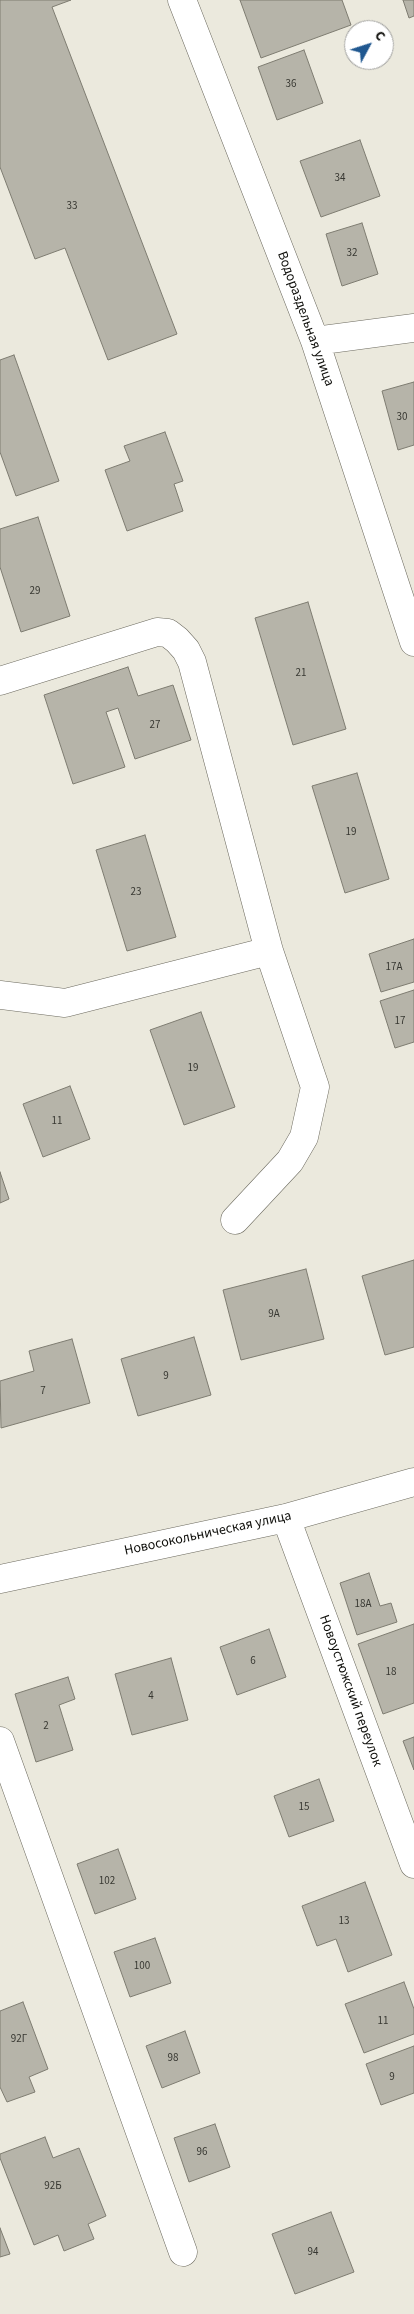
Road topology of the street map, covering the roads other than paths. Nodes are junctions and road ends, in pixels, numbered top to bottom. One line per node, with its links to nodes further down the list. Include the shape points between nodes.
1 (182, 0): 3 (street, Водораздельная улица)
2 (414, 328): 3 (street)
3 (315, 341): 4 (street, Водораздельная улица)
4 (414, 642)
5 (0, 680): 6 (street, via 157,632 168,633 177,640 192,662)
6 (269, 951): 7 (street, via 65,1003); 8 (street, via 315,1087 304,1137 290,1161)
7 (0, 995)
8 (235, 1220)
9 (414, 1482): 10 (street, Новосокольническая улица)
10 (286, 1518): 11 (street, Новосокольническая улица); 13 (street, Новоустюжский переулок)
11 (0, 1579)
12 (0, 1741): 14 (street)
13 (414, 1864)
14 (183, 2252)

